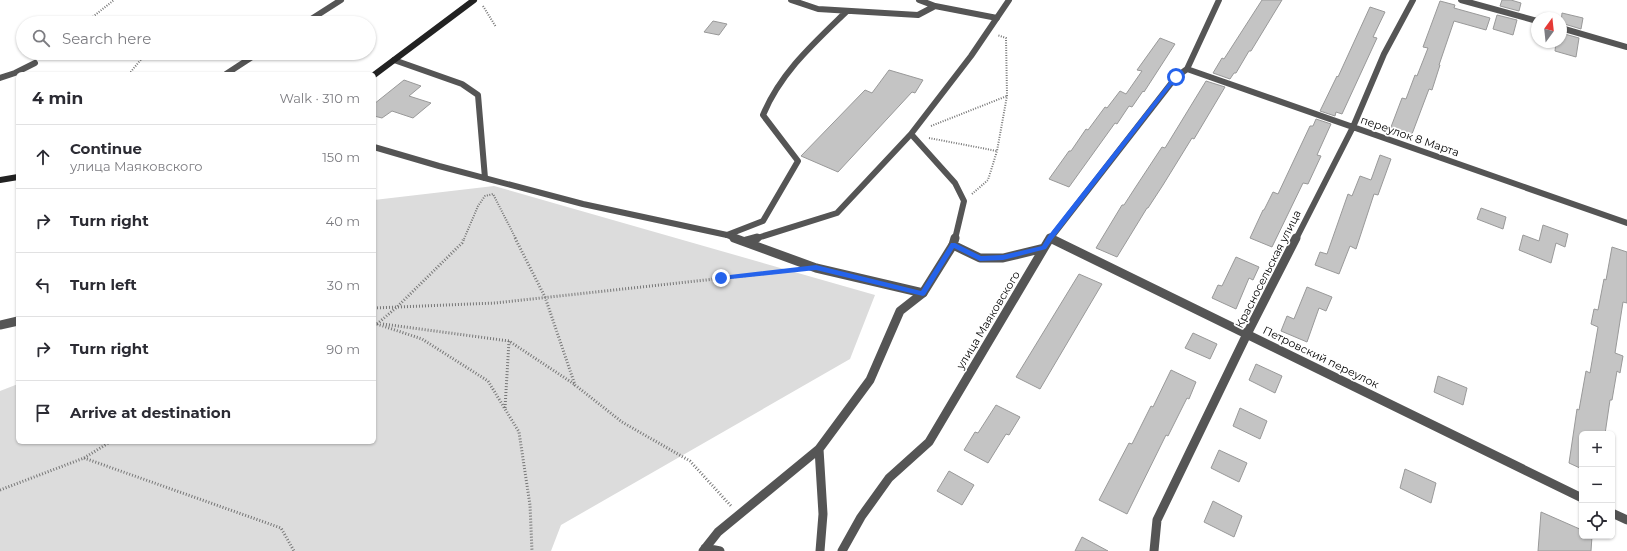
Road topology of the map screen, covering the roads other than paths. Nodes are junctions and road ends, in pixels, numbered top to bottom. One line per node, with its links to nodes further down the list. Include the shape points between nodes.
1 (341, 0): 11 (street)
2 (474, 0): 17 (street)
3 (791, 0): 10 (street, via 818,9)
4 (919, 0): 9 (street)
5 (1009, 0): 12 (street)
6 (1219, 0): 19 (street, улица Маяковского)
7 (1412, 0): 25 (street, Красносельская улица, via 1384,54)
8 (1461, 0): 13 (street)
9 (935, 6): 10 (street, via 918,14 907,15); 12 (street)
10 (847, 11): 32 (street, via 793,63 769,99 765,110 764,115 798,161 763,221)
11 (316, 16)
12 (997, 18): 26 (street)
13 (1531, 19)
14 (1567, 30): 15 (street)
15 (1627, 47)
16 (247, 60): 22 (street)
17 (394, 60): 23 (street); 29 (street, via 462,84 478,95)
18 (35, 63): 21 (street)
19 (1187, 69): 25 (street, переулок 8 Марта); 33 (street, улица Маяковского, via 1176,77)
20 (16, 72): 24 (street)
21 (17, 72)
22 (229, 72)
23 (376, 74)
24 (0, 78)
25 (1353, 127): 31 (street, переулок 8 Марта); 40 (street, Красносельская улица)
26 (911, 134): 34 (street, via 837,214); 35 (street, via 955,183 964,201)
27 (376, 148): 29 (street)
28 (16, 177): 30 (street)
29 (485, 178): 32 (street, via 583,204)
30 (0, 180)
31 (1627, 223)
32 (727, 235): 34 (street)
33 (1050, 238): 36 (street, улица Маяковского); 40 (street, Петровский переулок)
34 (746, 241): 37 (street, via 816,268)
35 (953, 245): 36 (street, via 980,258 1003,258); 37 (street)
36 (1044, 248): 48 (street, улица Маяковского, via 929,442 889,478)
37 (923, 294): 41 (street, via 900,312 870,380)
38 (16, 321): 39 (street)
39 (0, 325)
40 (1247, 334): 42 (street, Петровский переулок); 49 (street, Красносельская улица, via 1157,520)
41 (819, 449): 45 (street, via 718,532); 47 (street, via 823,514)
42 (1579, 497)
43 (1615, 514): 44 (street)
44 (1627, 520)
45 (704, 550): 46 (street)
46 (720, 551)
47 (820, 551)
48 (842, 551)
49 (1154, 551)

